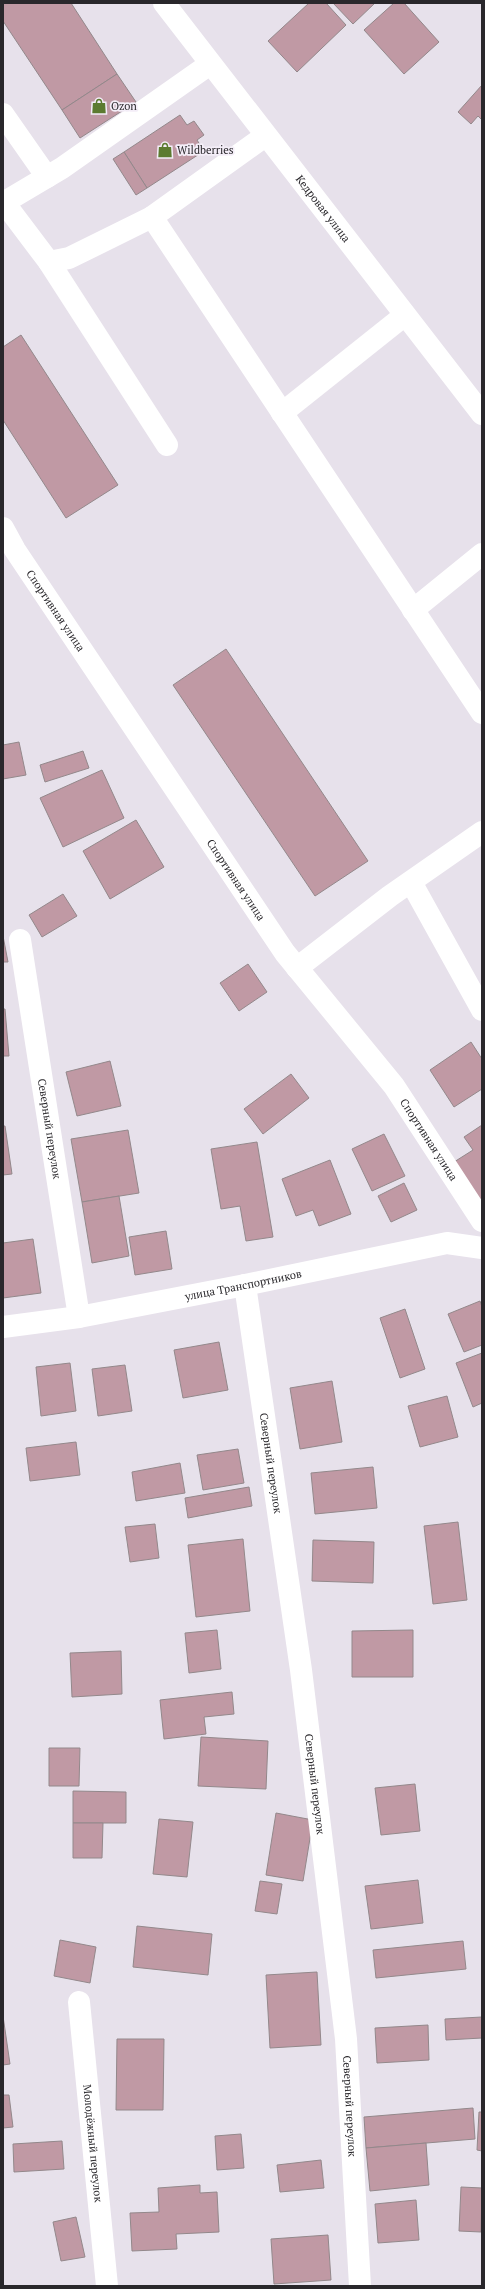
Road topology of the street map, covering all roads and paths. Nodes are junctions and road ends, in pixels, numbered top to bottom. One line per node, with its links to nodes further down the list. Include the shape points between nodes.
1 (164, 3): 2 (street, Кедровая улица)
2 (210, 64): 4 (street, Кедровая улица); 5 (street)
3 (3, 114): 5 (street)
4 (265, 136): 7 (street); 9 (street, Кедровая улица)
5 (47, 177): 6 (street)
6 (3, 202): 8 (street)
7 (152, 217): 8 (street, via 69,258); 10 (street)
8 (49, 262): 12 (street)
9 (405, 315): 10 (street); 11 (street, Кедровая улица)
10 (282, 413): 15 (street)
11 (482, 414)
12 (167, 445)
13 (3, 528): 20 (street, Спортивная улица)
14 (482, 554): 15 (street)
15 (413, 610): 16 (street)
16 (482, 713)
17 (482, 832): 18 (street)
18 (411, 882): 20 (street); 21 (street)
19 (20, 940): 25 (street, Северный переулок)
20 (297, 968): 22 (street, Спортивная улица, via 394,1086)
21 (482, 1010)
22 (482, 1221)
23 (482, 1248): 24 (street, улица Транспортников, via 447,1243)
24 (245, 1285): 25 (street, улица Транспортников); 29 (street, Северный переулок, via 301,1670 346,2039)
25 (79, 1317): 26 (street, улица Транспортников)
26 (3, 1327)
27 (79, 2002): 28 (street, Молодёжный переулок)
28 (107, 2286)
29 (360, 2286)

